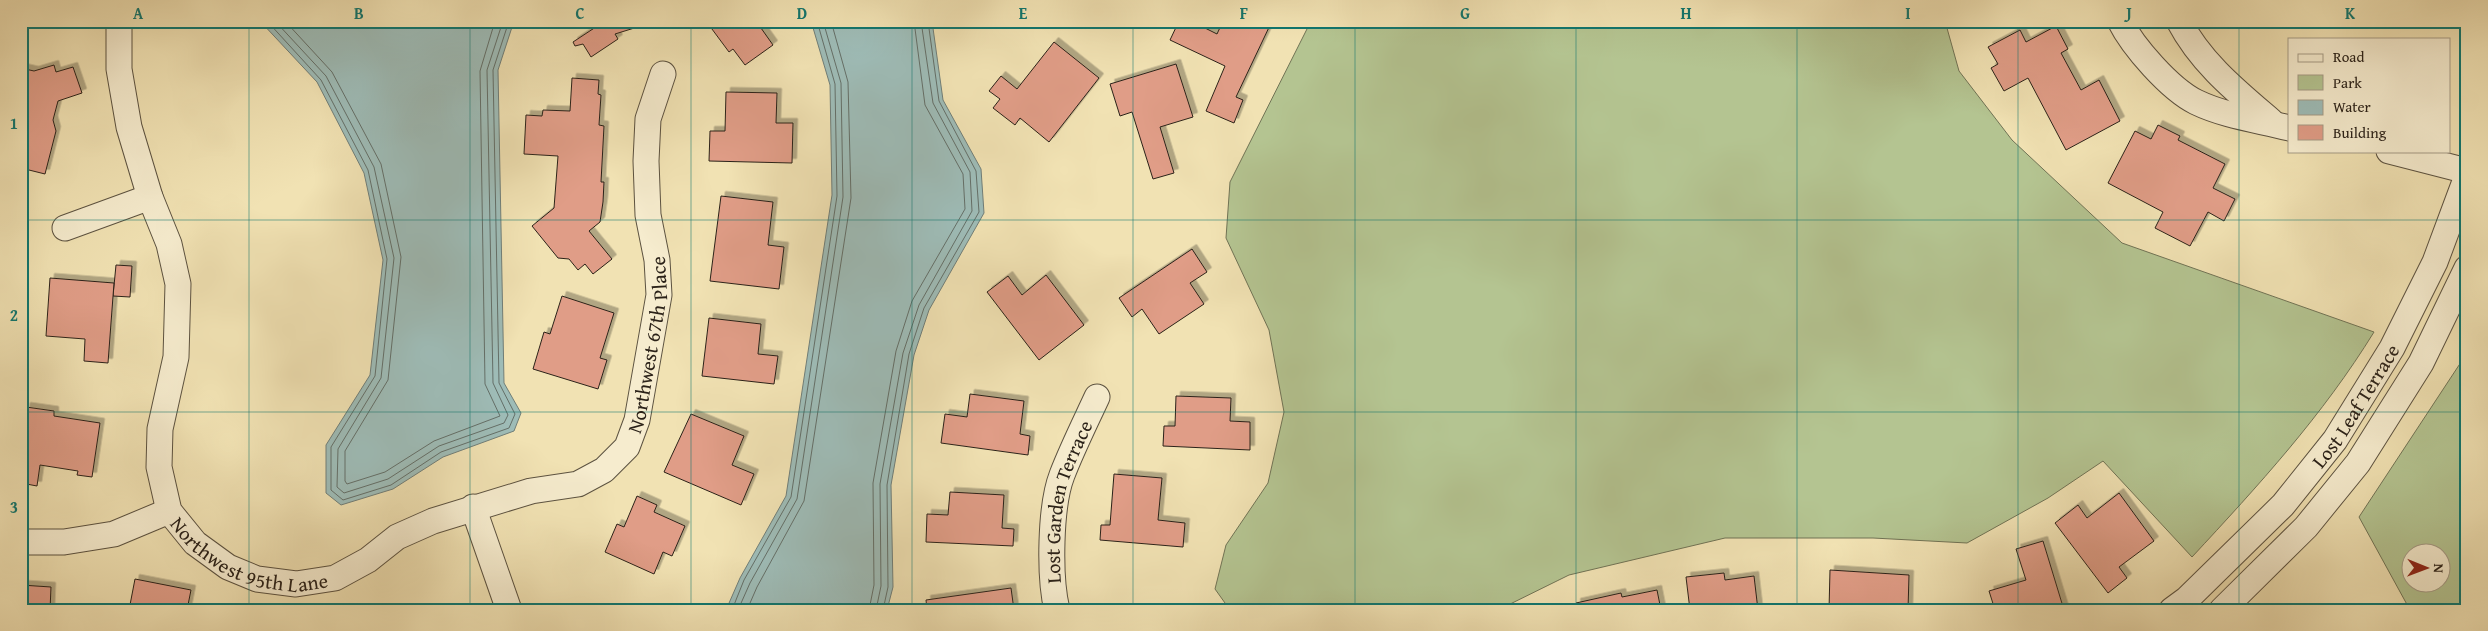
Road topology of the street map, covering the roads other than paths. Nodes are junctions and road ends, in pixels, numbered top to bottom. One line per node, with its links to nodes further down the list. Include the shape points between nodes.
1 (119, 21): 9 (street, via 119,69 129,127)
2 (2120, 21): 5 (street, via 2144,58 2194,101 2222,112)
3 (2180, 21): 5 (street, via 2195,49 2214,70)
4 (663, 74): 13 (street, Northwest 67th Place, via 648,119 646,161 648,215 659,295 636,420 627,447 604,470 578,484 531,491)
5 (2282, 126)
6 (2393, 152): 7 (street)
7 (2467, 171)
8 (2467, 176): 16 (street, Lost Leaf Terrace, via 2431,271 2392,348 2335,440 2283,504)
9 (150, 197): 10 (street); 14 (street, via 169,244 178,284 176,357 160,429 159,467)
10 (65, 228)
11 (2467, 268): 19 (street, Lost Leaf Terrace, via 2421,363 2358,463 2306,527)
12 (1097, 398): 18 (street, Lost Garden Terrace, via 1061,477 1054,519 1052,565)
13 (472, 507): 14 (street, Northwest 95th Lane, via 397,537 368,560 335,578 296,584 257,579 228,567 195,543); 17 (street)
14 (169, 511): 15 (street, Northwest 95th Lane, via 114,534 64,542)
15 (21, 542)
16 (2185, 606)
17 (509, 610)
18 (1056, 610)
19 (2222, 610)

